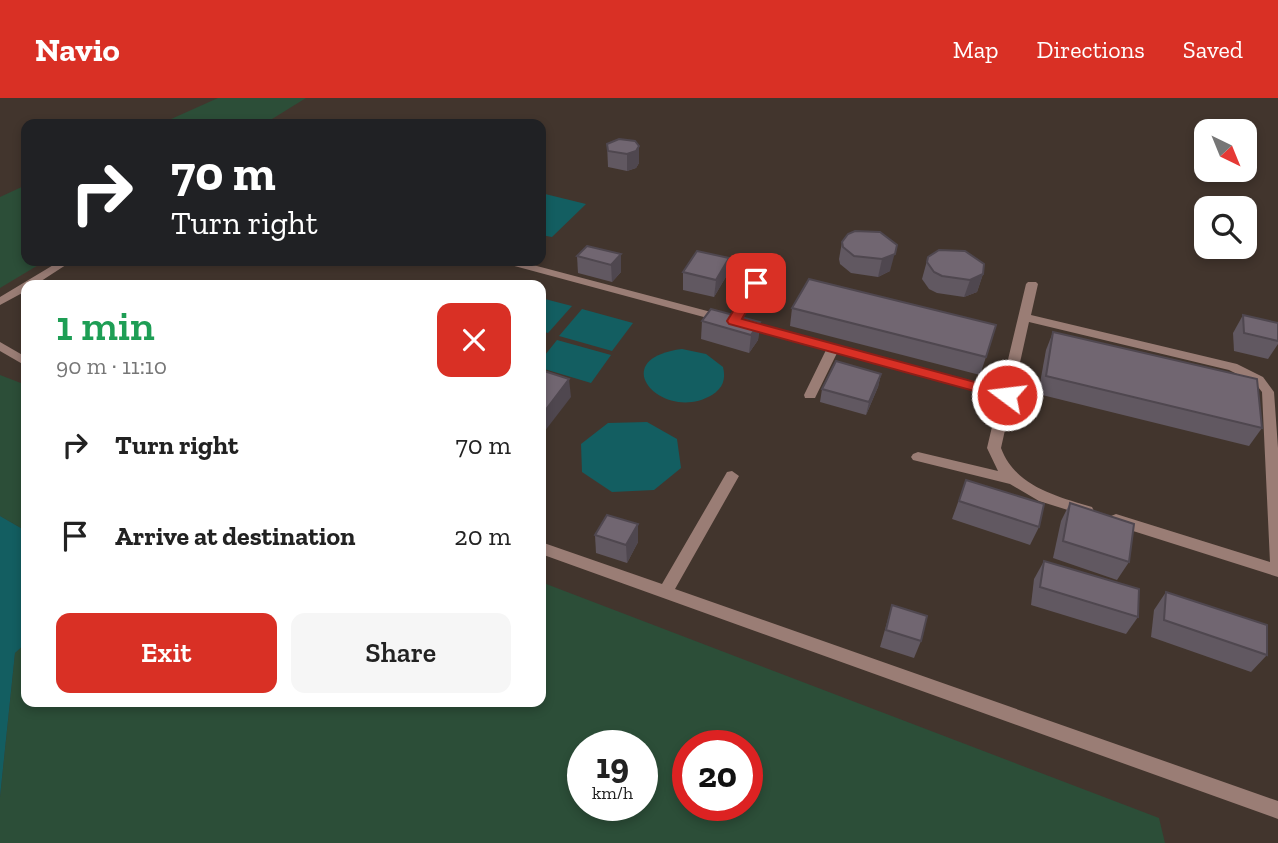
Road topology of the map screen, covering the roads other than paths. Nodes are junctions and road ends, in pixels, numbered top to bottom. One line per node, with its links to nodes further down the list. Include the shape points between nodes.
1 (59, 266): 3 (lane)
2 (526, 266): 9 (lane)
3 (36, 280)
4 (756, 283): 9 (lane)
5 (1032, 284): 8 (lane)
6 (21, 289): 7 (lane)
7 (0, 302)
8 (1026, 317): 14 (lane); 19 (lane, via 1233,367 1259,380 1268,392)
9 (734, 321): 11 (lane)
10 (0, 346): 12 (lane)
11 (833, 348): 13 (lane); 14 (lane)
12 (21, 359)
13 (810, 395)
14 (1007, 395): 17 (lane, via 994,447 1003,470)
15 (918, 457): 17 (lane)
16 (732, 476): 20 (lane)
17 (1014, 480): 19 (lane, via 1055,501)
18 (546, 550): 20 (lane)
19 (1278, 570)
20 (666, 591): 21 (lane)
21 (1278, 810)

